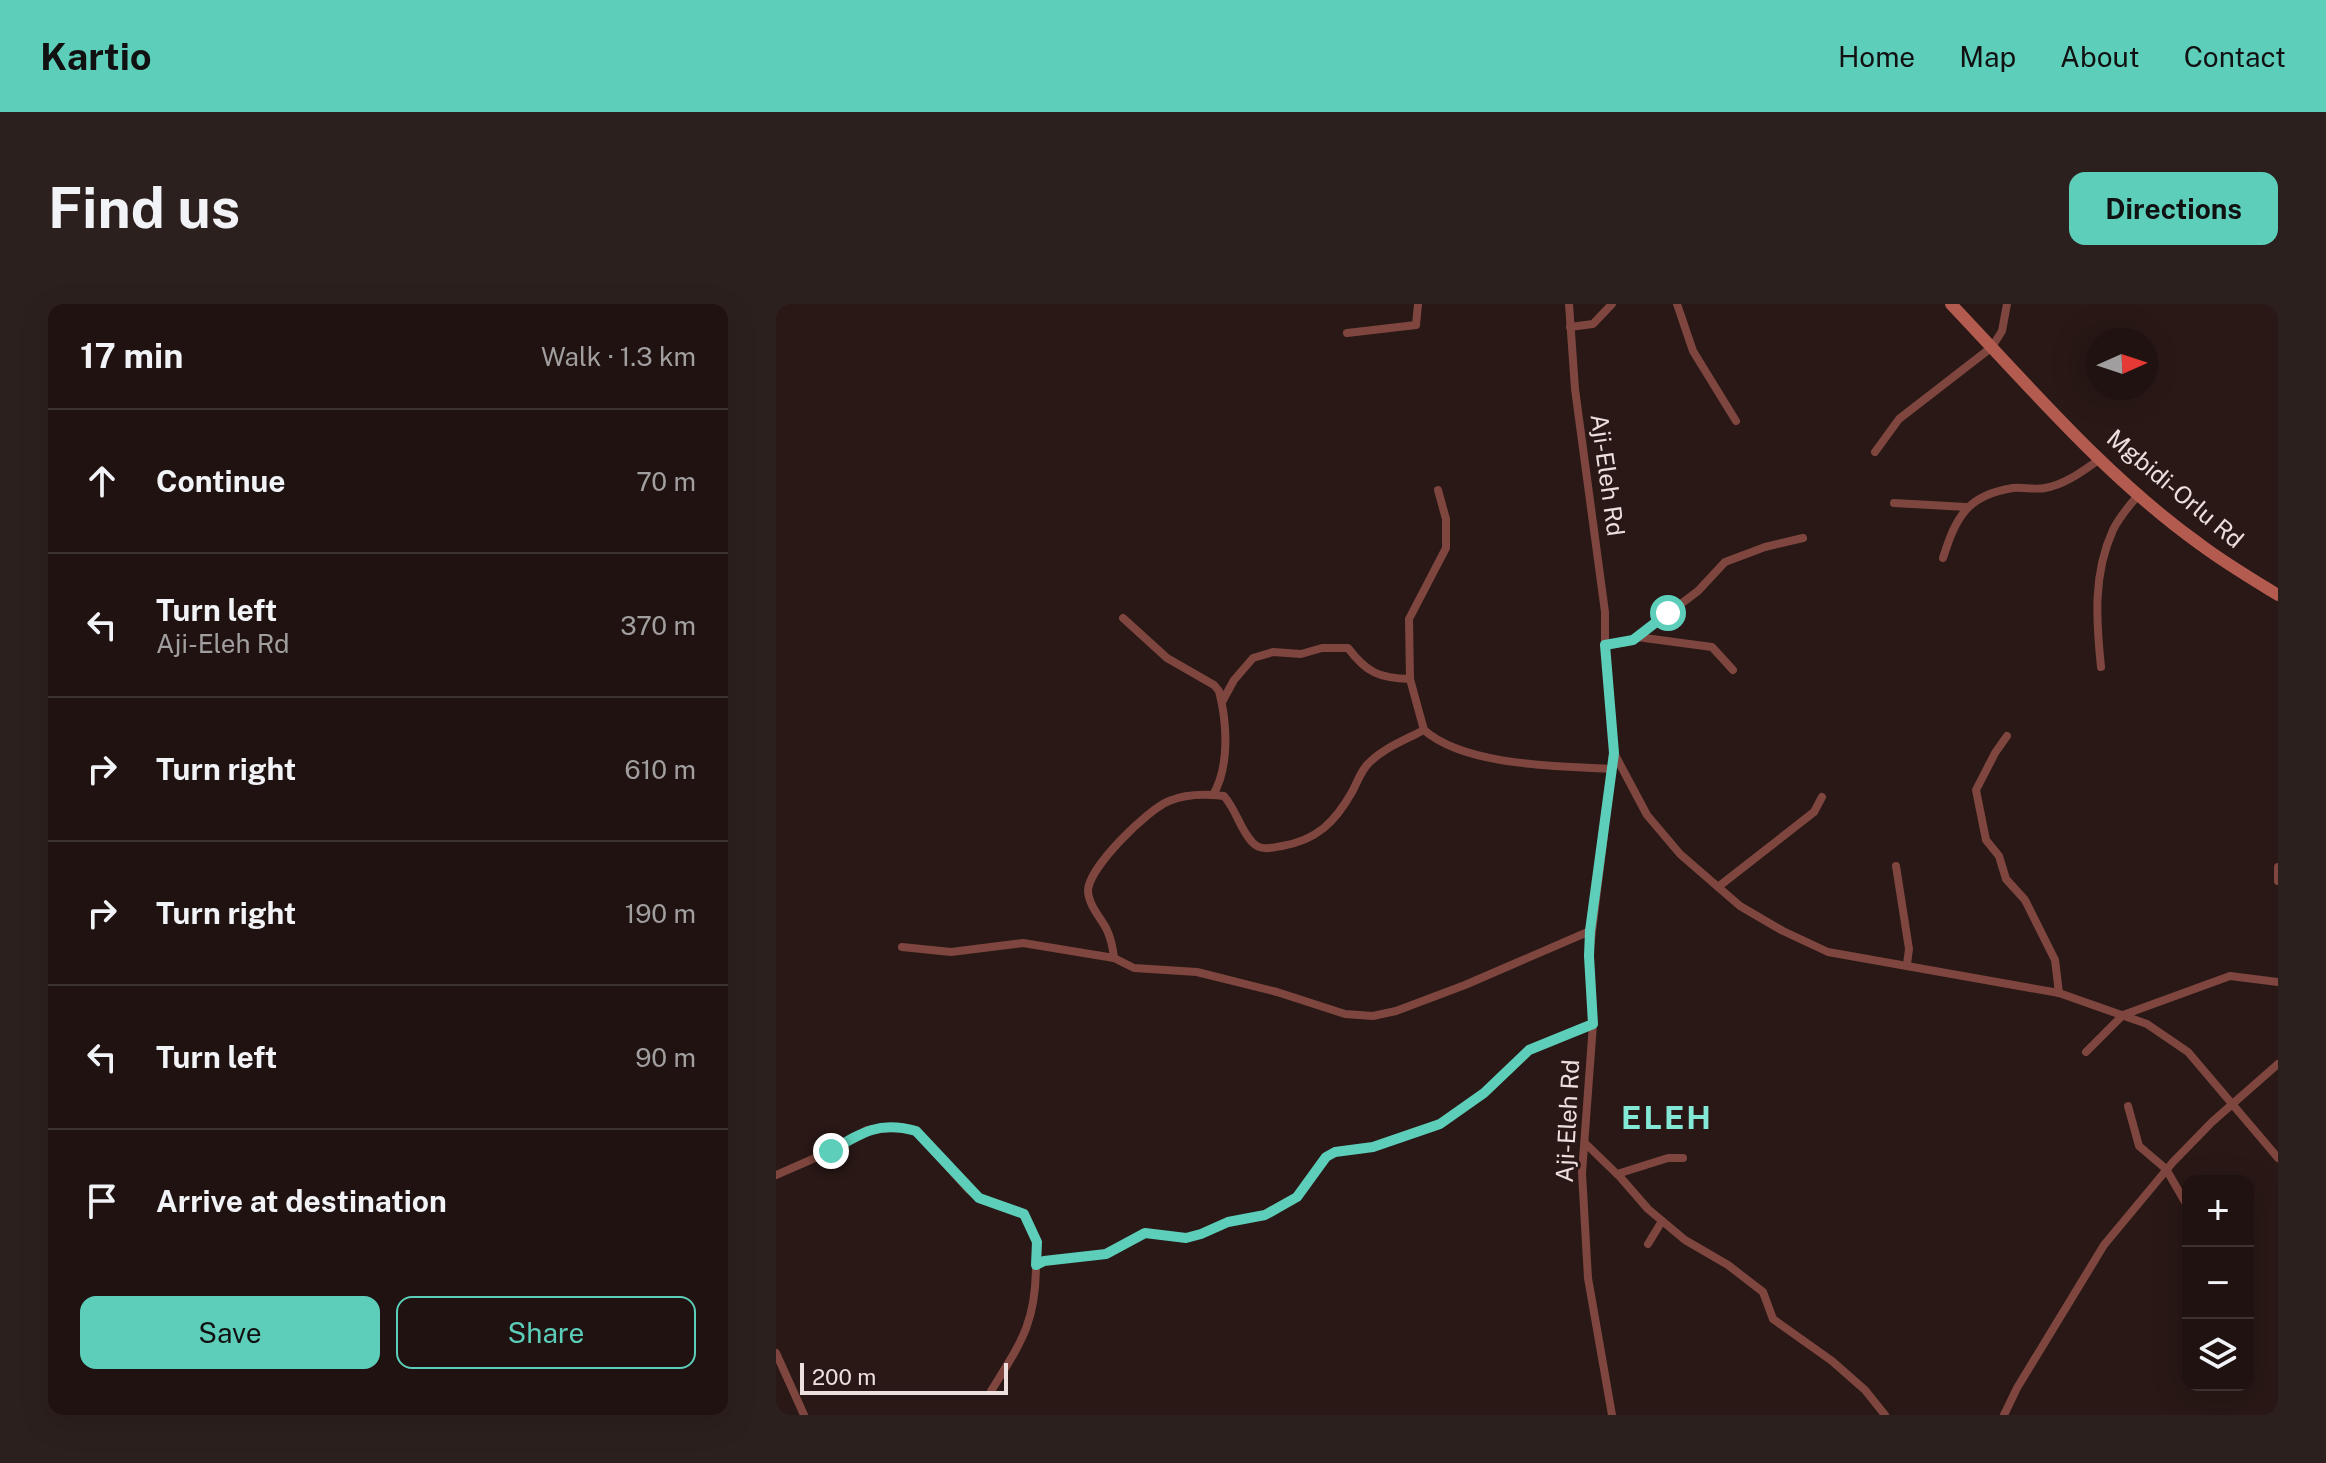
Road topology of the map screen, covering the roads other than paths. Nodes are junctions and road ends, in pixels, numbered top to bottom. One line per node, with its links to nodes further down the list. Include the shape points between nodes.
1 (1418, 304): 8 (street, via 1416,325)
2 (1569, 304): 7 (street, Aji-Eleh Rd)
3 (1612, 304): 7 (street, via 1593,324)
4 (1677, 304): 10 (street, via 1693,351)
5 (1951, 304): 9 (main road, Mgbidi-Orlu Rd)
6 (2007, 304): 9 (street, via 2002,331)
7 (1570, 327): 22 (street, Aji-Eleh Rd)
8 (1347, 333)
9 (1992, 347): 11 (street, via 1899,419); 12 (main road, Mgbidi-Orlu Rd)
10 (1736, 421)
11 (1875, 452)
12 (2100, 459): 14 (main road, Mgbidi-Orlu Rd); 16 (street, via 2047,488 1991,493)
13 (1438, 490): 25 (street, via 1446,548 1409,619)
14 (2139, 494): 19 (main road, Mgbidi-Orlu Rd, via 2200,545); 23 (street, via 2114,527 2102,561 2096,599)
15 (1894, 503): 16 (street)
16 (1966, 507): 18 (street)
17 (1803, 538): 21 (street, via 1725,562 1698,591)
18 (1943, 558)
19 (2278, 595)
20 (1123, 618): 26 (street, via 1167,658 1214,685)
21 (1636, 637): 22 (street); 24 (street, via 1712,647)
22 (1605, 645): 29 (street, Aji-Eleh Rd)
23 (2101, 667)
24 (1733, 670)
25 (1410, 679): 26 (street, via 1388,678 1363,667 1348,648 1273,652 1253,658); 27 (street)
26 (1222, 702): 31 (street, via 1225,757)
27 (1424, 730): 30 (street, via 1475,754); 31 (street, via 1376,757 1329,826 1292,845 1262,848 1253,843 1235,808 1224,796)
28 (2007, 736): 42 (street, via 1976,790 1983,828 2006,879 2025,900 2055,960)
29 (1614, 753): 30 (street, Aji-Eleh Rd); 36 (street, via 1647,815)
30 (1611, 769): 37 (street, Aji-Eleh Rd)
31 (1213, 795): 39 (street, via 1170,801 1150,811 1096,871 1089,898 1107,930)
32 (1822, 797): 36 (street, via 1814,812)
33 (1896, 866): 40 (street)
34 (2278, 867): 35 (street)
35 (2278, 881)
36 (1718, 887): 40 (street, via 1740,906 1828,952)
37 (1590, 931): 39 (street, via 1465,985 1373,1016 1345,1014 1197,972 1134,968); 44 (street, Aji-Eleh Rd)
38 (902, 947): 39 (street, via 951,952 1023,943)
39 (1114, 958)
40 (1907, 964): 42 (street)
41 (2278, 982): 43 (street, via 2230,976)
42 (2059, 993): 43 (street)
43 (2123, 1015): 45 (street); 48 (street, via 2147,1024 2188,1052)
44 (1593, 1024): 49 (street, Aji-Eleh Rd); 58 (street, via 1529,1050 1484,1093 1440,1124 1326,1157 1297,1197 1265,1215 1186,1238 1145,1233 1106,1254)
45 (2086, 1052)
46 (2278, 1064): 48 (street)
47 (2128, 1106): 52 (street, via 2139,1146)
48 (2233, 1106): 51 (street); 52 (street)
49 (1586, 1144): 53 (street); 62 (street, Aji-Eleh Rd, via 1582,1173 1588,1278)
50 (1683, 1158): 53 (street)
51 (2278, 1158)
52 (2166, 1169): 55 (street); 64 (street, via 2104,1245)
53 (1617, 1174): 56 (street)
54 (776, 1175): 58 (street, via 867,1130 916,1131 979,1198 1024,1214 1037,1242)
55 (2182, 1197)
56 (1662, 1221): 57 (street); 63 (street, via 1763,1292 1773,1319 1832,1361)
57 (1648, 1244)
58 (1036, 1265): 60 (street, via 1028,1327)
59 (776, 1353): 61 (street)
60 (991, 1391)
61 (804, 1415)
62 (1612, 1415)
63 (1885, 1415)
64 (2004, 1415)

